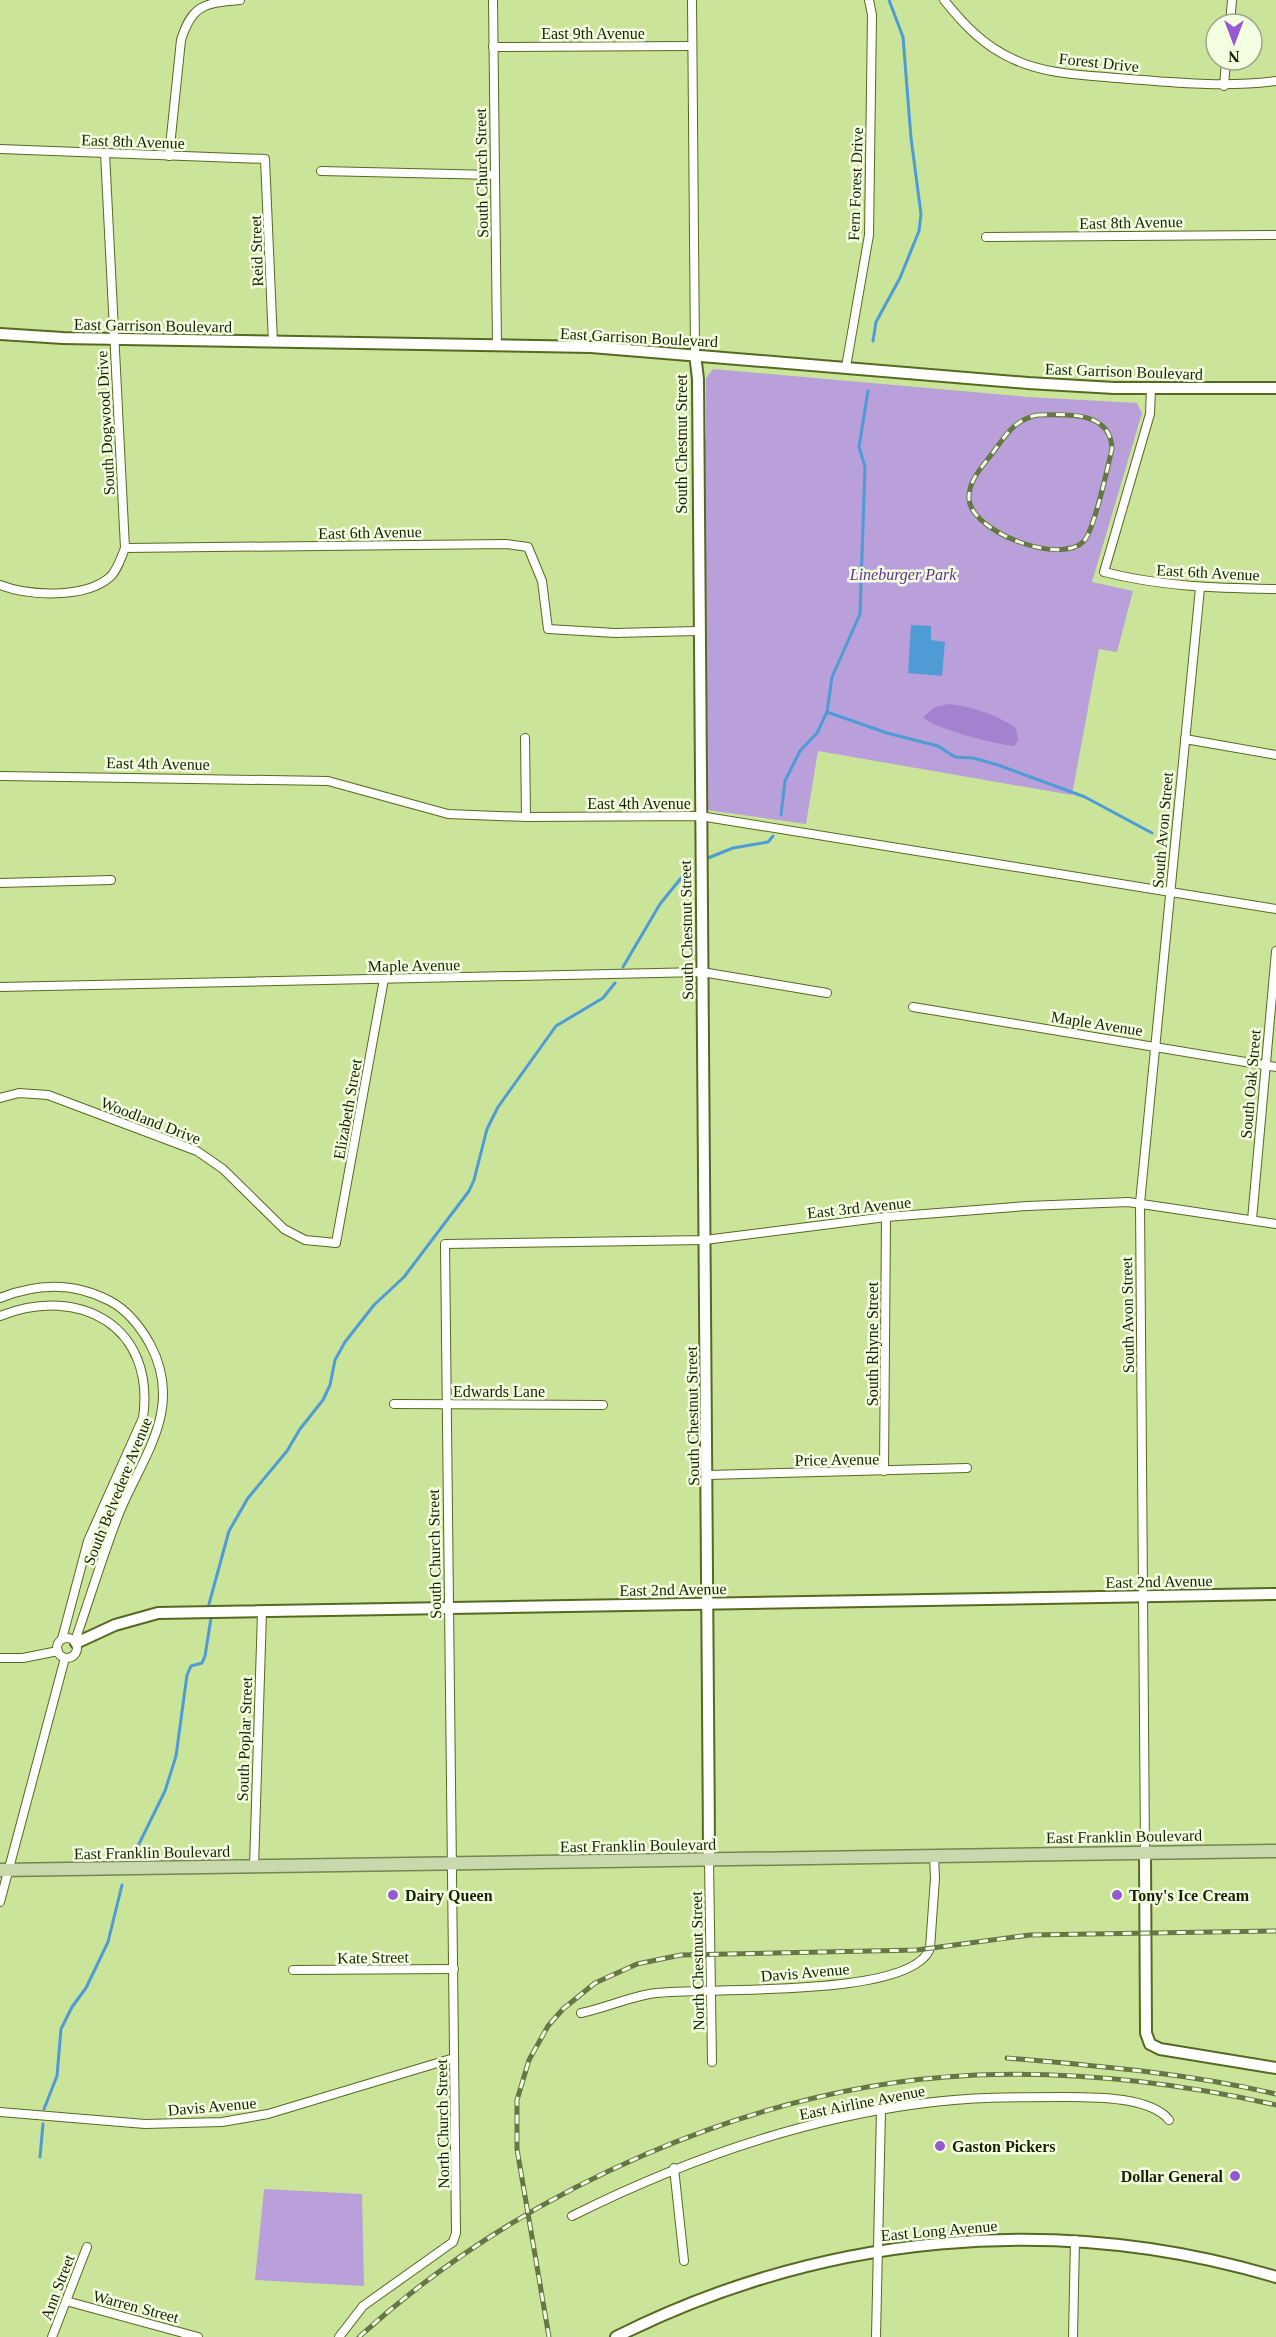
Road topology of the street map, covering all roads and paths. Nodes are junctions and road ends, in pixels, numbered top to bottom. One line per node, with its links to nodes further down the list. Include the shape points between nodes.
1 (240, 0): 13 (street, via 211,3 194,11 180,40)
2 (493, 0): 7 (street, South Church Street)
3 (692, 0): 6 (street, South Chestnut Street)
4 (869, 0): 24 (street, Fern Forest Drive, via 870,217)
5 (944, 0): 10 (street, Forest Drive, via 981,40 1030,65 1066,74)
6 (692, 46): 7 (street, East 9th Avenue); 23 (street, South Chestnut Street)
7 (493, 47): 16 (street, South Church Street)
8 (1225, 72): 10 (street)
9 (1276, 81): 10 (street, Forest Drive)
10 (1224, 86)
11 (0, 149): 12 (street, East 8th Avenue)
12 (105, 153): 13 (street, East 8th Avenue); 20 (street, South Dogwood Drive)
13 (169, 156): 14 (street, East 8th Avenue)
14 (265, 159): 21 (street, Reid Street)
15 (321, 171): 16 (street)
16 (495, 175): 22 (street, South Church Street)
17 (1276, 235): 18 (street, East 8th Avenue)
18 (986, 237)
19 (0, 334): 20 (street, East Garrison Boulevard)
20 (115, 339): 21 (street, East Garrison Boulevard); 27 (street, South Dogwood Drive)
21 (273, 342): 22 (street, East Garrison Boulevard)
22 (497, 346): 23 (street, East Garrison Boulevard)
23 (695, 354): 24 (street, East Garrison Boulevard); 31 (street, South Chestnut Street)
24 (846, 367): 25 (street, East Garrison Boulevard, via 1028,383)
25 (1151, 388): 26 (street, East Garrison Boulevard); 29 (street, East 6th Avenue, via 1150,414 1104,572 1151,584)
26 (1276, 388)
27 (125, 548): 28 (street, via 111,577 81,590 34,593); 31 (street, East 6th Avenue, via 506,544 528,547 542,581 548,629)
28 (0, 585)
29 (1200, 588): 30 (street, East 6th Avenue); 33 (street, South Avon Street)
30 (1276, 589)
31 (697, 632): 36 (street, South Chestnut Street)
32 (525, 738): 37 (street)
33 (1185, 739): 34 (street); 40 (street, South Avon Street)
34 (1276, 755)
35 (0, 776): 37 (street, East 4th Avenue, via 328,781 435,812)
36 (700, 816): 37 (street, East 4th Avenue); 40 (street, East 4th Avenue); 43 (street, South Chestnut Street)
37 (526, 817)
38 (111, 880): 39 (street)
39 (0, 883)
40 (1171, 893): 41 (street, East 4th Avenue); 48 (street, South Avon Street)
41 (1276, 909)
42 (1276, 951): 49 (street, South Oak Street)
43 (702, 972): 44 (street, Maple Avenue); 46 (street, Maple Avenue); 56 (street, South Chestnut Street)
44 (384, 979): 45 (street, Maple Avenue); 57 (street, Elizabeth Street)
45 (0, 987)
46 (827, 993)
47 (913, 1007): 48 (street, Maple Avenue)
48 (1156, 1047): 49 (street, Maple Avenue); 52 (street, South Avon Street)
49 (1265, 1065): 50 (street, Maple Avenue); 54 (street, South Oak Street)
50 (1276, 1067)
51 (0, 1098): 57 (street, Woodland Drive, via 19,1093 48,1095 197,1151 223,1169 284,1228 305,1240)
52 (1140, 1203): 53 (street, East 3rd Avenue, via 1027,1206); 54 (street, East 3rd Avenue); 68 (street, South Avon Street)
53 (886, 1217): 56 (street, East 3rd Avenue); 65 (street, South Rhyne Street)
54 (1252, 1220): 55 (street, East 3rd Avenue)
55 (1276, 1224)
56 (705, 1240): 58 (street, East 3rd Avenue); 66 (street, South Chestnut Street)
57 (336, 1244)
58 (445, 1244): 62 (street, South Church Street)
59 (0, 1298): 73 (street, South Belvedere Avenue, via 22,1290 57,1286 107,1299 141,1331 154,1353 163,1382 160,1425 120,1512)
60 (0, 1316): 72 (street, South Belvedere Avenue, via 41,1304 79,1307 116,1329 133,1352 143,1375 143,1418 88,1541)
61 (394, 1404): 62 (street, Edwards Lane)
62 (446, 1404): 63 (street, Edwards Lane); 70 (street, South Church Street)
63 (603, 1405)
64 (967, 1468): 65 (street, Price Avenue)
65 (885, 1472): 66 (street, Price Avenue)
66 (708, 1475): 69 (street, South Chestnut Street)
67 (1276, 1594): 68 (street, East 2nd Avenue)
68 (1144, 1596): 69 (street, East 2nd Avenue); 78 (street, South Avon Street)
69 (707, 1604): 70 (street, East 2nd Avenue); 80 (street, South Chestnut Street)
70 (448, 1608): 71 (street, East 2nd Avenue); 81 (street, South Church Street)
71 (262, 1612): 73 (street, East 2nd Avenue, via 158,1613); 82 (street, South Poplar Street)
72 (62, 1639): 73 (street); 74 (street)
73 (75, 1642): 76 (street, via 76,1653)
74 (58, 1652): 75 (street); 76 (street)
75 (0, 1658)
76 (65, 1658): 83 (street)
77 (1276, 1851): 78 (main road, East Franklin Boulevard)
78 (1145, 1852): 79 (main road, East Franklin Boulevard); 91 (street, South Avon Street, via 1146,2033 1150,2044 1160,2049)
79 (934, 1856): 80 (main road, East Franklin Boulevard); 87 (street, Davis Avenue, via 930,1948 927,1957 912,1969 870,1980 803,1988)
80 (709, 1860): 81 (main road, East Franklin Boulevard); 87 (street, North Chestnut Street)
81 (453, 1865): 82 (main road, East Franklin Boulevard); 85 (street, North Church Street)
82 (254, 1867): 83 (main road, East Franklin Boulevard)
83 (4, 1870): 84 (street)
84 (0, 1902)
85 (454, 1969): 86 (street, Kate Street); 89 (street, North Church Street)
86 (293, 1970)
87 (710, 1992): 88 (street, Davis Avenue, via 656,1993); 90 (street, North Chestnut Street)
88 (581, 2013)
89 (454, 2058): 93 (street, Davis Avenue, via 268,2114 222,2122 145,2124); 103 (street, North Church Street, via 453,2242 363,2306)
90 (712, 2062)
91 (1276, 2068)
92 (881, 2109): 94 (street, East Airline Avenue, via 995,2097 1079,2097 1146,2105 1162,2110); 95 (street, East Airline Avenue, via 771,2135); 99 (street)
93 (0, 2112)
94 (1169, 2120)
95 (674, 2168): 96 (street, East Airline Avenue); 100 (street)
96 (572, 2216)
97 (1075, 2240): 99 (street, East Long Avenue, via 990,2239); 101 (street, East Long Avenue, via 1159,2250); 108 (street)
98 (87, 2247): 102 (street, Ann Street)
99 (878, 2250): 106 (street, East Long Avenue, via 741,2283); 107 (street)
100 (684, 2261)
101 (1276, 2277)
102 (66, 2301): 104 (street, Ann Street); 105 (street, Warren Street)
103 (343, 2335)
104 (52, 2337)
105 (198, 2337)
106 (616, 2337)
107 (876, 2337)
108 (1073, 2337)

